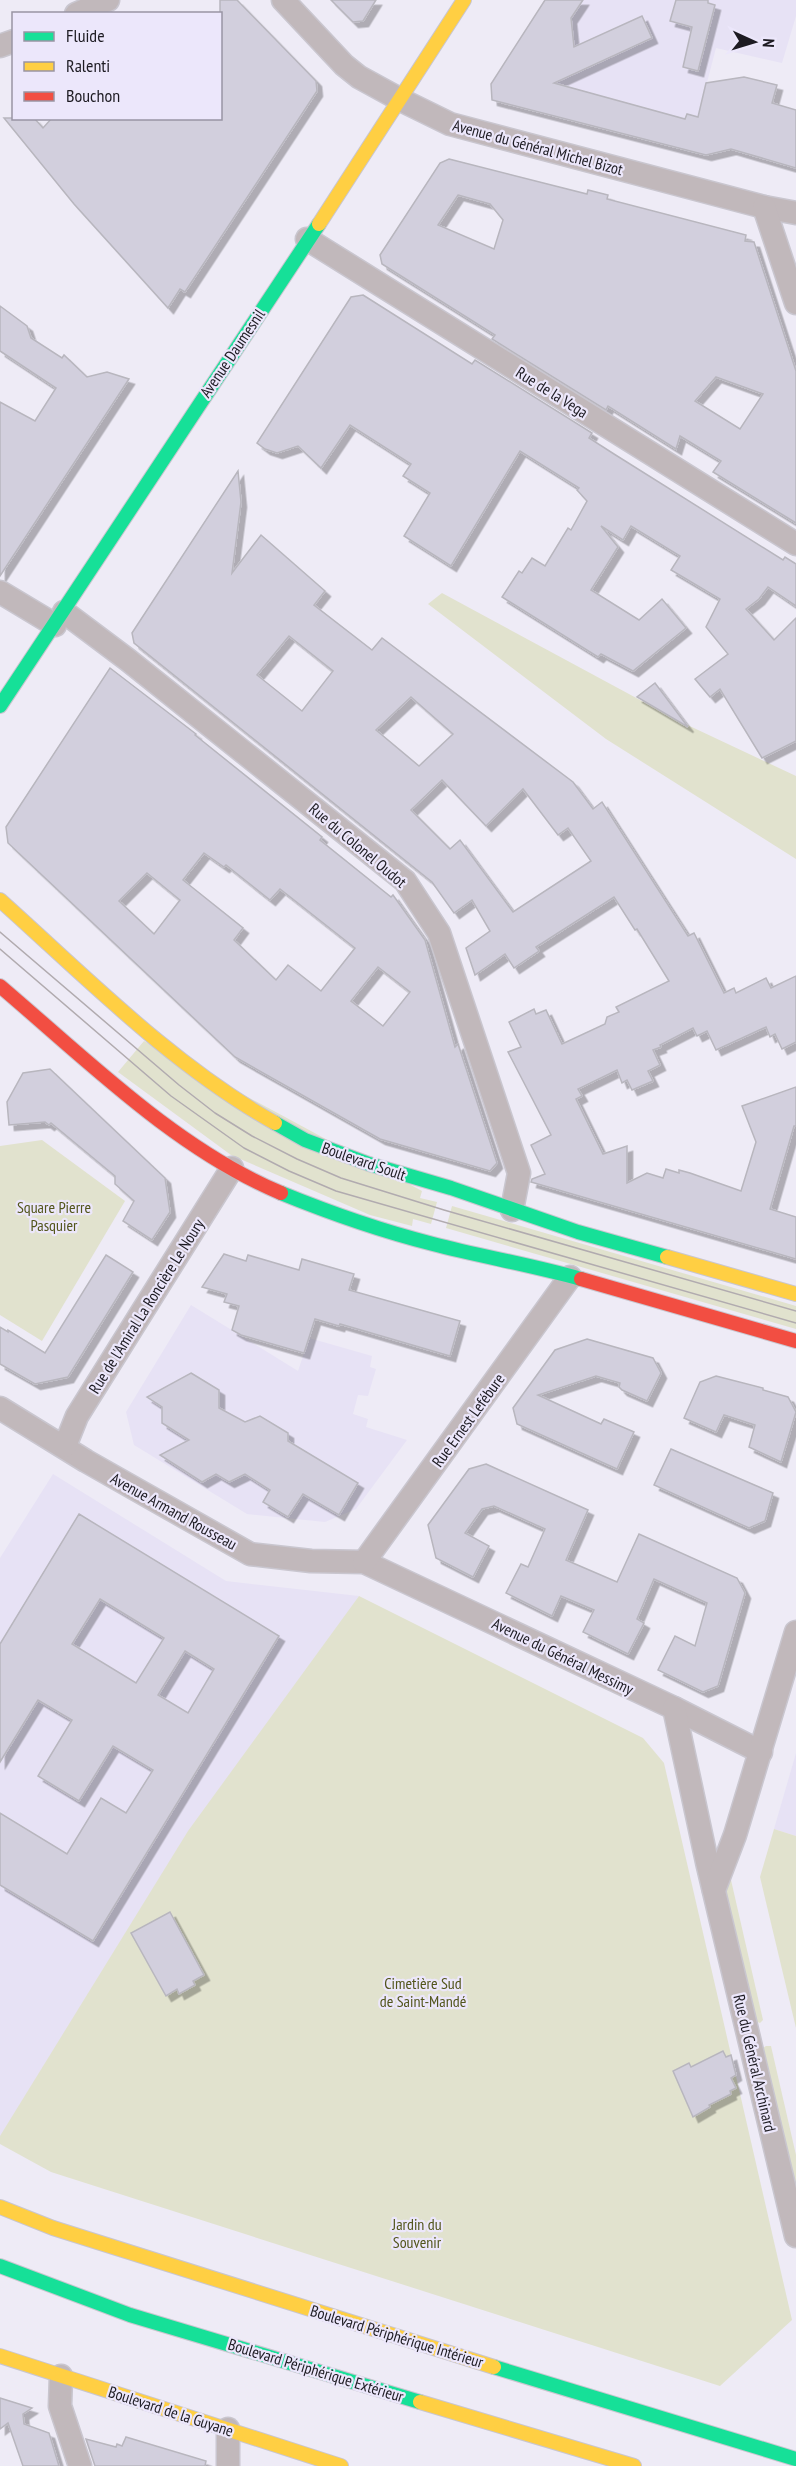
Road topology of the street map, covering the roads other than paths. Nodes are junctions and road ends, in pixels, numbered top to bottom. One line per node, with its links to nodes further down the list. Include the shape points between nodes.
1 (108, 0): 4 (street)
2 (282, 0): 5 (street, Avenue du Général Michel Bizot, via 344,65)
3 (464, 0): 5 (main road, Avenue Daumesnil)
4 (81, 12)
5 (401, 100): 6 (street, Avenue du Général Michel Bizot, via 450,124); 8 (main road, Avenue Daumesnil)
6 (764, 207): 7 (street, Avenue du Général Michel Bizot); 9 (street)
7 (796, 213)
8 (307, 239): 10 (street, Rue de la Vega); 12 (main road, Avenue Daumesnil)
9 (796, 303)
10 (796, 544)
11 (0, 592): 12 (street, Rue du Colonel Oudot)
12 (59, 618): 13 (main road, Avenue Daumesnil); 17 (street, Rue du Colonel Oudot, via 128,660 405,881 439,933 519,1173)
13 (0, 706)
14 (0, 900): 17 (main road, Boulevard Soult, via 154,1038 236,1101 305,1140)
15 (0, 986): 16 (main road, via 170,1130)
16 (232, 1168): 18 (main road, via 315,1207 433,1244); 22 (street, Rue de l'Amiral La Roncière Le Noury, via 77,1416)
17 (512, 1210): 19 (main road, Boulevard Soult)
18 (570, 1277): 20 (main road); 23 (street, Rue Ernest Lefébure)
19 (796, 1294)
20 (796, 1341)
21 (0, 1408): 22 (street, Avenue Armand Rousseau)
22 (65, 1446): 23 (street, Avenue Armand Rousseau, via 250,1554)
23 (364, 1562): 25 (street, Avenue du Général Messimy)
24 (796, 1632): 26 (street)
25 (674, 1708): 26 (street, Avenue du Général Messimy); 27 (street, Rue du Général Archinard)
26 (761, 1752): 27 (street)
27 (714, 1890): 31 (street, Rue du Général Archinard)
28 (9, 2195): 30 (main road)
29 (0, 2207): 30 (main road, Boulevard Périphérique Intérieur)
30 (53, 2228): 36 (main road, Boulevard Périphérique Intérieur)
31 (796, 2236)
32 (0, 2266): 40 (main road, Boulevard Périphérique Extérieur, via 67,2294 130,2314)
33 (0, 2356): 34 (main road, Boulevard de la Guyane)
34 (61, 2376): 35 (main road, Boulevard de la Guyane); 37 (street, via 60,2406)
35 (228, 2429): 38 (street); 39 (main road, Boulevard de la Guyane)
36 (796, 2459)
37 (80, 2466)
38 (228, 2466)
39 (342, 2466)
40 (634, 2466)

